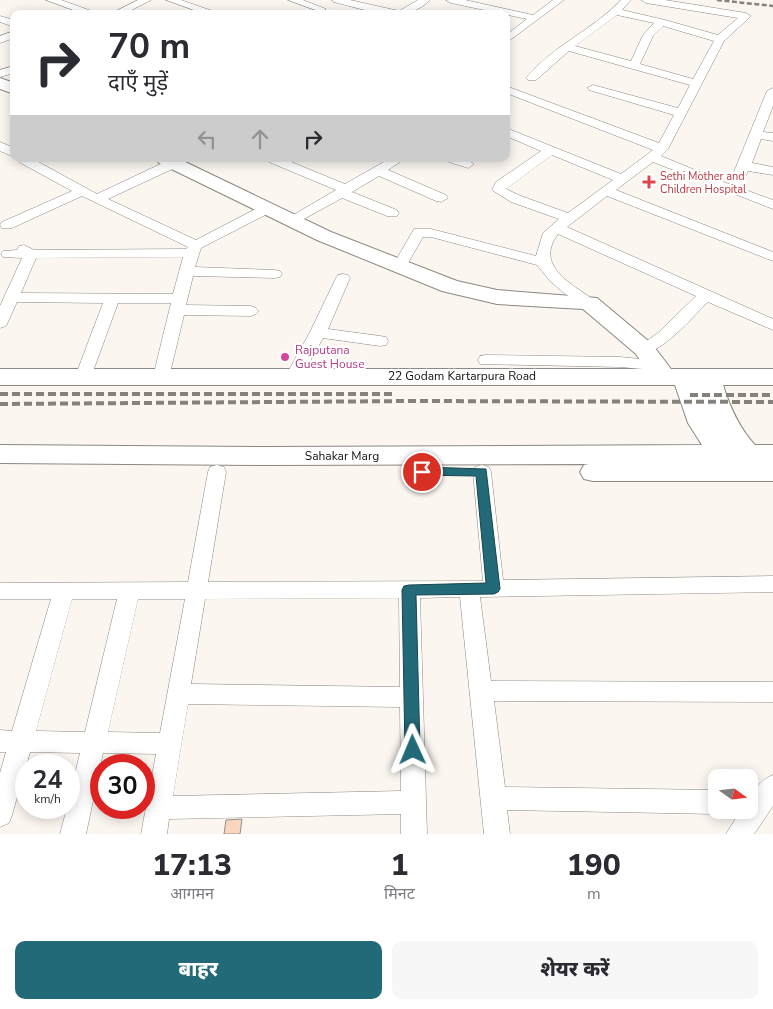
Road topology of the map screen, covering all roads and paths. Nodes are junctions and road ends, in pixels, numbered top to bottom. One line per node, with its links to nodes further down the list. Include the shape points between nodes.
1 (51, 0): 14 (street)
2 (146, 0): 15 (street)
3 (170, 0): 16 (street)
4 (293, 0): 12 (street)
5 (337, 0): 17 (street)
6 (425, 0): 18 (street)
7 (451, 0): 13 (street)
8 (493, 0): 13 (street)
9 (559, 0): 22 (street)
10 (626, 0): 20 (street)
11 (646, 0): 25 (street, via 746,16)
12 (321, 7)
13 (483, 7): 19 (street)
14 (82, 10)
15 (124, 10)
16 (203, 10)
17 (381, 10)
18 (409, 10)
19 (497, 10)
20 (615, 12): 23 (street); 26 (street)
21 (510, 13): 22 (street)
22 (534, 18): 24 (street)
23 (661, 22): 25 (street); 27 (street, via 648,35)
24 (510, 37)
25 (720, 39): 29 (street)
26 (567, 46): 27 (street); 28 (street)
27 (634, 66): 29 (street)
28 (532, 78)
29 (696, 83): 33 (street)
30 (593, 88): 33 (street)
31 (773, 90): 35 (street)
32 (510, 91): 38 (street)
33 (681, 113): 38 (street)
34 (510, 134): 37 (street)
35 (756, 134): 36 (street); 46 (street)
36 (773, 137)
37 (551, 150): 49 (street); 59 (street, via 501,185 499,190)
38 (657, 153): 49 (street); 51 (street)
39 (30, 162): 50 (street)
40 (164, 162): 55 (street)
41 (172, 162): 57 (street)
42 (281, 162): 52 (street)
43 (393, 162): 47 (street)
44 (462, 162): 45 (street)
45 (468, 164)
46 (744, 166): 48 (street); 51 (street)
47 (378, 171): 52 (street); 54 (street)
48 (773, 171)
49 (622, 179): 53 (street)
50 (83, 190): 55 (street); 61 (street)
51 (732, 190): 56 (street)
52 (345, 191): 58 (street); 60 (street)
53 (606, 191): 59 (street); 66 (street)
54 (440, 198)
55 (97, 199): 63 (street)
56 (773, 205)
57 (268, 208): 60 (street); 63 (street)
58 (392, 213)
59 (569, 218): 62 (street)
60 (293, 221): 68 (street)
61 (3, 223): 64 (street, via 17,237)
62 (557, 228): 67 (street, via 550,233 543,250); 72 (street)
63 (193, 249): 65 (street); 69 (street)
64 (8, 252): 65 (street)
65 (31, 254): 73 (street)
66 (773, 258)
67 (543, 262): 68 (street, via 419,232); 75 (street, via 552,275)
68 (398, 267): 75 (street, via 450,286 497,296)
69 (186, 271): 70 (street); 76 (street)
70 (275, 274)
71 (343, 278): 80 (street)
72 (706, 295): 79 (street); 83 (street, via 665,335)
73 (12, 297): 74 (street); 78 (street)
74 (112, 298): 76 (street); 86 (street)
75 (589, 303): 83 (street)
76 (178, 305): 77 (street); 87 (street)
77 (251, 311)
78 (2, 317)
79 (773, 325)
80 (318, 332): 81 (street); 88 (street)
81 (380, 341)
82 (486, 360): 83 (street, via 620,362)
83 (670, 369): 84 (street, 22 Godam Kartarpura Road); 88 (street, 22 Godam Kartarpura Road); 91 (street, via 729,431 735,441)
84 (773, 376)
85 (0, 377): 86 (street, 22 Godam Kartarpura Road)
86 (83, 377): 87 (street, 22 Godam Kartarpura Road)
87 (161, 377): 88 (street, 22 Godam Kartarpura Road)
88 (293, 377)
89 (0, 454): 91 (street, Sahakar Marg, via 553,455)
90 (773, 454): 91 (street, Sahakar Marg)
91 (733, 459): 94 (street, Sahakar Marg); 95 (street, Sahakar Marg)
92 (0, 470): 93 (street, Sahakar Marg)
93 (218, 472): 94 (street, Sahakar Marg); 103 (street)
94 (482, 472): 98 (street)
95 (773, 472)
96 (773, 584): 98 (street)
97 (469, 589): 98 (street); 99 (street); 104 (street)
98 (494, 589)
99 (409, 590): 103 (street); 107 (street)
100 (0, 591): 101 (street)
101 (64, 591): 102 (street); 108 (street)
102 (129, 591): 103 (street); 109 (street)
103 (196, 591): 106 (street)
104 (481, 691): 105 (street); 112 (street)
105 (773, 692)
106 (178, 694): 107 (street); 110 (street)
107 (412, 697): 113 (street)
108 (10, 741): 109 (street); 116 (street)
109 (94, 742): 110 (street); 117 (street)
110 (169, 744): 115 (street)
111 (761, 797): 121 (street)
112 (494, 798): 114 (street); 120 (street)
113 (414, 802): 115 (street); 119 (street)
114 (708, 802)
115 (159, 808): 118 (street)
116 (0, 815)
117 (73, 834)
118 (154, 834)
119 (414, 834)
120 (497, 834)
121 (739, 834)

